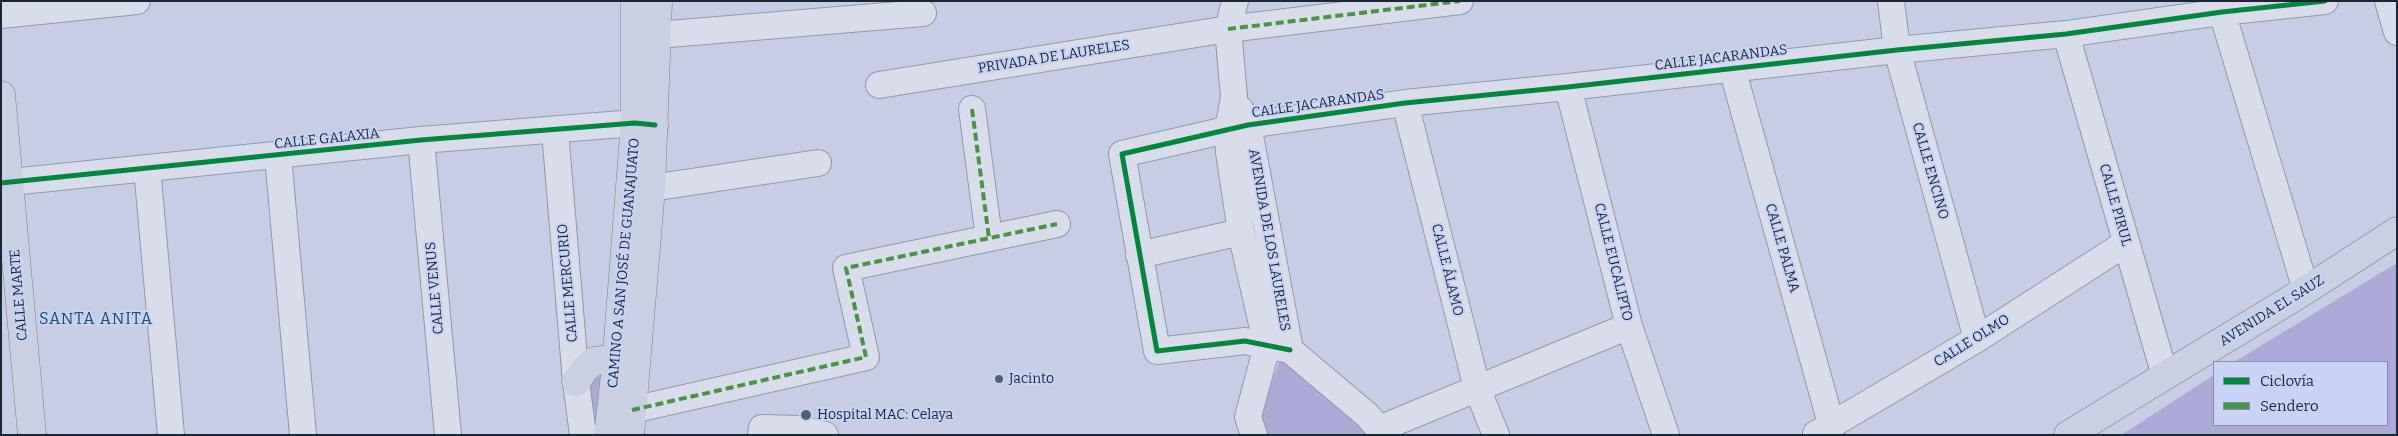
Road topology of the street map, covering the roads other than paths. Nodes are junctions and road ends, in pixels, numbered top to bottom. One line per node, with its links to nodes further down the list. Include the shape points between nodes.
1 (137, 1): 12 (street)
2 (635, 1): 24 (main road, CAMINO A SAN JOSÉ DE GUANAJUATO)
3 (658, 1): 16 (main road, CAMINO A SAN JOSÉ DE GUANAJUATO)
4 (1234, 1): 13 (street, AVENIDA DE LOS LAURELES)
5 (1460, 1): 13 (street, PRIVADA DE LAURELES)
6 (1891, 1): 17 (street, CALLE ENCINO)
7 (2325, 1): 10 (street, CALLE JACARANDAS)
8 (2388, 1): 14 (street)
9 (871, 9): 11 (street); 16 (street)
10 (2222, 12): 15 (street, CALLE JACARANDAS); 39 (street)
11 (923, 14)
12 (1, 15)
13 (1228, 29): 19 (street, PRIVADA DE LAURELES); 25 (street, AVENIDA DE LOS LAURELES)
14 (2397, 32)
15 (2066, 34): 17 (street, CALLE JACARANDAS); 37 (street, CALLE PIRUL)
16 (657, 35): 24 (main road, CAMINO A SAN JOSÉ DE GUANAJUATO)
17 (1896, 50): 18 (street, CALLE JACARANDAS); 41 (street, CALLE ENCINO)
18 (1732, 68): 20 (street, CALLE JACARANDAS); 48 (street, CALLE PALMA)
19 (879, 85)
20 (1568, 87): 22 (street, CALLE JACARANDAS); 40 (street, CALLE EUCALIPTO)
21 (1, 95): 31 (main road, CALLE MARTE)
22 (1405, 103): 25 (street, CALLE JACARANDAS); 46 (street, CALLE ÁLAMO)
23 (972, 109): 36 (street)
24 (645, 124): 26 (street, CALLE GALAXIA); 32 (main road, CAMINO A SAN JOSÉ DE GUANAJUATO); 43 (main road, CAMINO A SAN JOSÉ DE GUANAJUATO)
25 (1238, 128): 35 (street, AVENIDA DE LOS LAURELES); 38 (street, CALLE JACARANDAS, via 1122,154); 42 (street, AVENIDA DE LOS LAURELES)
26 (555, 131): 27 (street, CALLE GALAXIA); 45 (street, CALLE MERCURIO)
27 (421, 140): 28 (street, CALLE GALAXIA); 53 (street, CALLE VENUS)
28 (278, 156): 30 (street, CALLE GALAXIA); 52 (street)
29 (818, 163): 32 (street)
30 (147, 168): 31 (street, CALLE GALAXIA); 51 (street)
31 (5, 183): 50 (main road, CALLE MARTE)
32 (651, 188): 43 (main road, CAMINO A SAN JOSÉ DE GUANAJUATO)
33 (1058, 224): 36 (street)
34 (2397, 231): 39 (main road, AVENIDA EL SAUZ)
35 (1240, 232): 38 (street); 42 (street, AVENIDA DE LOS LAURELES)
36 (989, 238): 47 (street, via 846,268 866,357)
37 (2126, 243): 41 (street, CALLE OLMO); 44 (street, CALLE PIRUL)
38 (1139, 254): 42 (street, via 1157,350 1245,341)
39 (2306, 290): 44 (main road, AVENIDA EL SAUZ)
40 (1629, 326): 46 (street); 60 (street, CALLE EUCALIPTO)
41 (1977, 339): 48 (street, CALLE OLMO)
42 (1278, 348): 49 (street, AVENIDA DE LOS LAURELES, via 1367,415); 58 (street, AVENIDA DE LOS LAURELES, via 1248,417)
43 (626, 368): 45 (main road, via 604,360 594,361); 47 (main road, CAMINO A SAN JOSÉ DE GUANAJUATO); 55 (main road, CAMINO A SAN JOSÉ DE GUANAJUATO)
44 (2165, 376): 61 (main road, AVENIDA EL SAUZ)
45 (576, 382): 54 (street, CALLE MERCURIO)
46 (1477, 388): 49 (street); 59 (street, CALLE ÁLAMO)
47 (631, 422)
48 (1824, 431)
49 (1380, 432)
50 (32, 435)
51 (171, 435)
52 (303, 435)
53 (448, 435)
54 (583, 435)
55 (608, 435)
56 (761, 435): 57 (street, via 762,428)
57 (825, 435)
58 (1254, 435)
59 (1496, 435)
60 (1666, 435)
61 (2068, 435)

